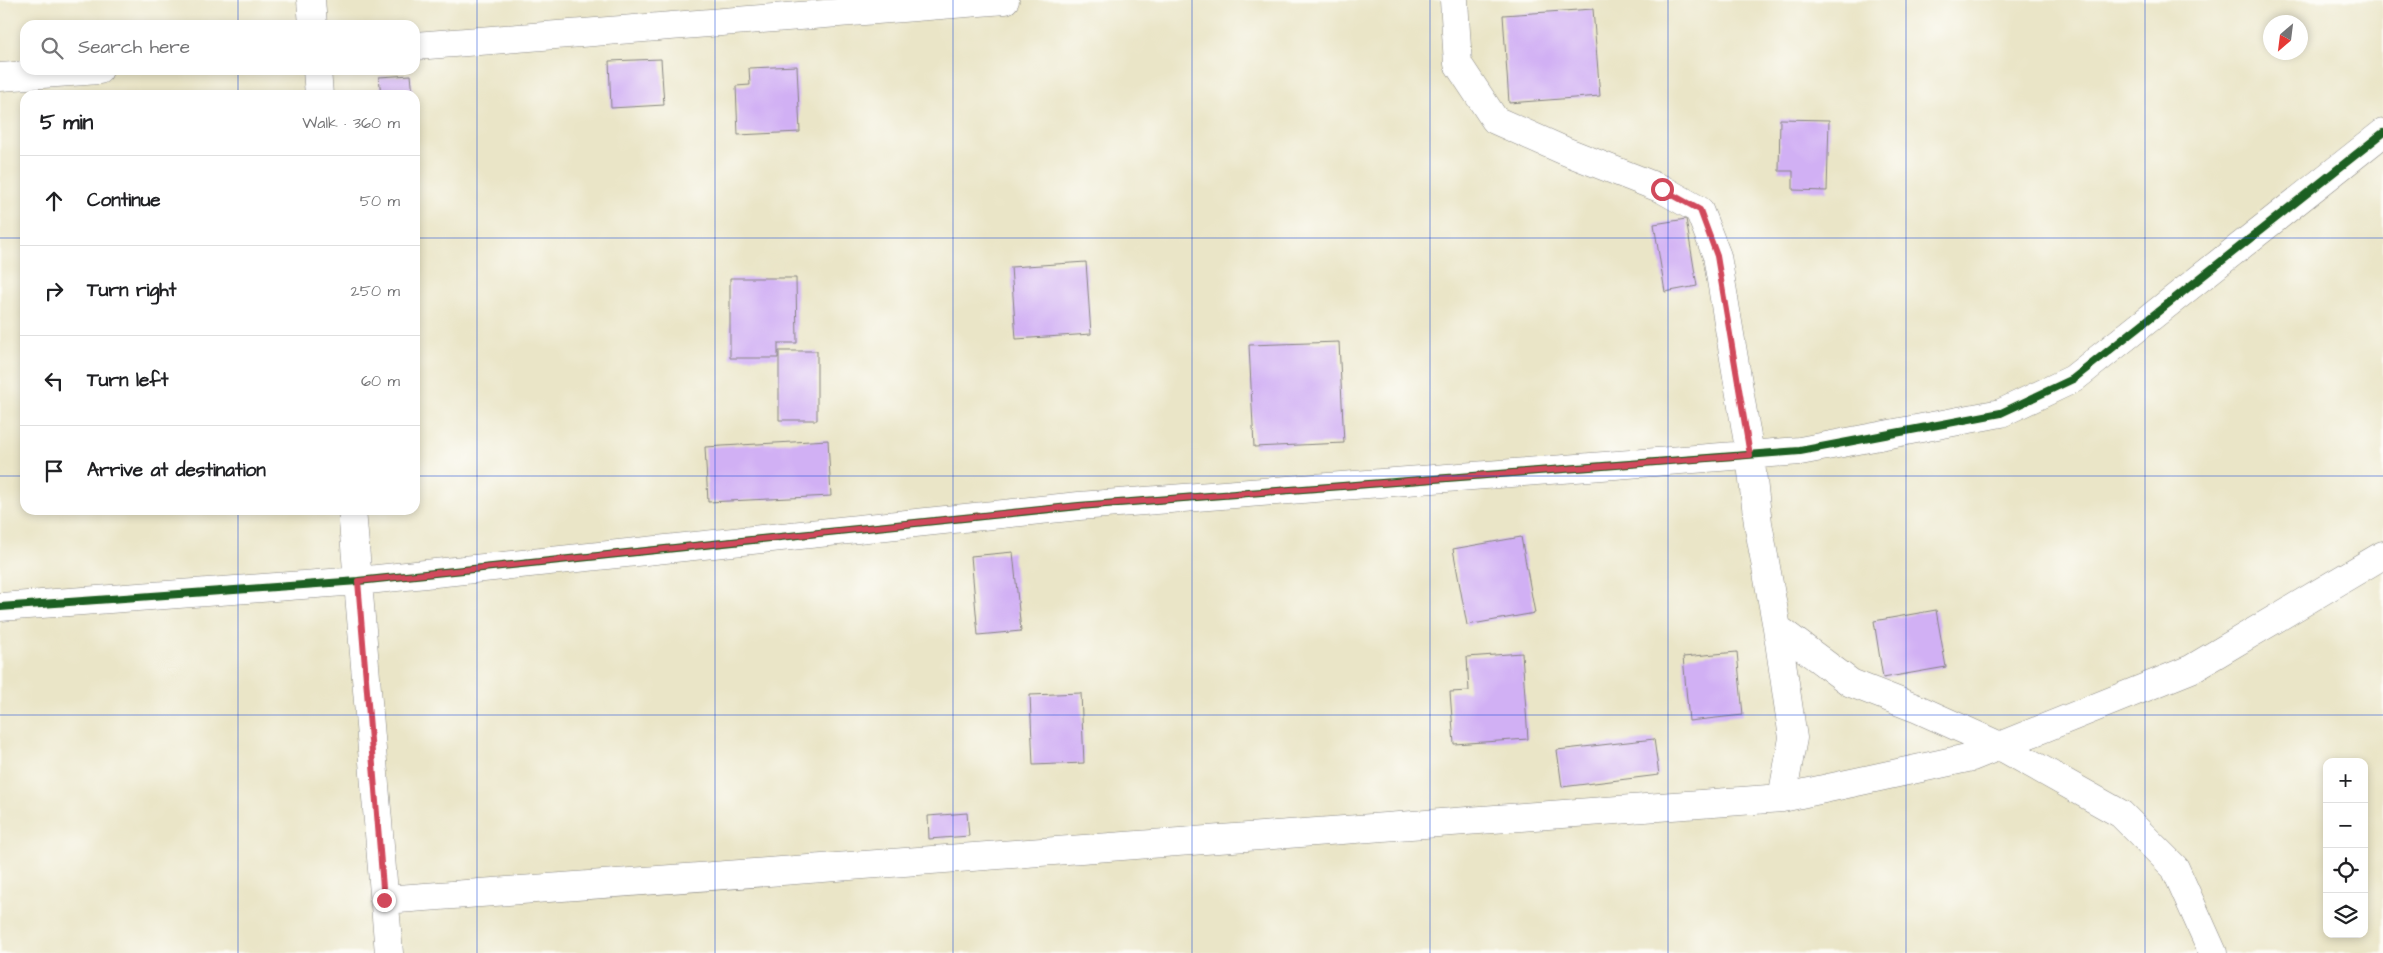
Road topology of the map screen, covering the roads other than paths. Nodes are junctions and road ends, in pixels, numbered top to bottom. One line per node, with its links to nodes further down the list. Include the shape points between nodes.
1 (311, 0): 4 (street)
2 (1005, 0): 5 (street)
3 (1454, 0): 11 (street, via 1458,64 1495,120 1565,152 1662,189 1700,210 1717,256)
4 (313, 20)
5 (420, 46)
6 (28, 75): 8 (street)
7 (316, 75): 9 (street)
8 (0, 77)
9 (318, 90)
10 (2383, 133): 11 (street, via 2073,380 2001,413 1800,451)
11 (1750, 455): 14 (street, via 1078,506); 16 (street, via 1758,523)
12 (352, 515): 14 (street)
13 (2383, 555): 17 (street, via 2191,669)
14 (358, 581): 15 (street); 19 (street)
15 (0, 607)
16 (1777, 628): 17 (street, via 1851,683); 18 (street, via 1793,738)
17 (2000, 746): 18 (street, via 1972,757); 21 (street, via 2121,814 2175,868)
18 (1782, 798): 19 (street)
19 (384, 900): 20 (street)
20 (389, 953)
21 (2213, 953)

